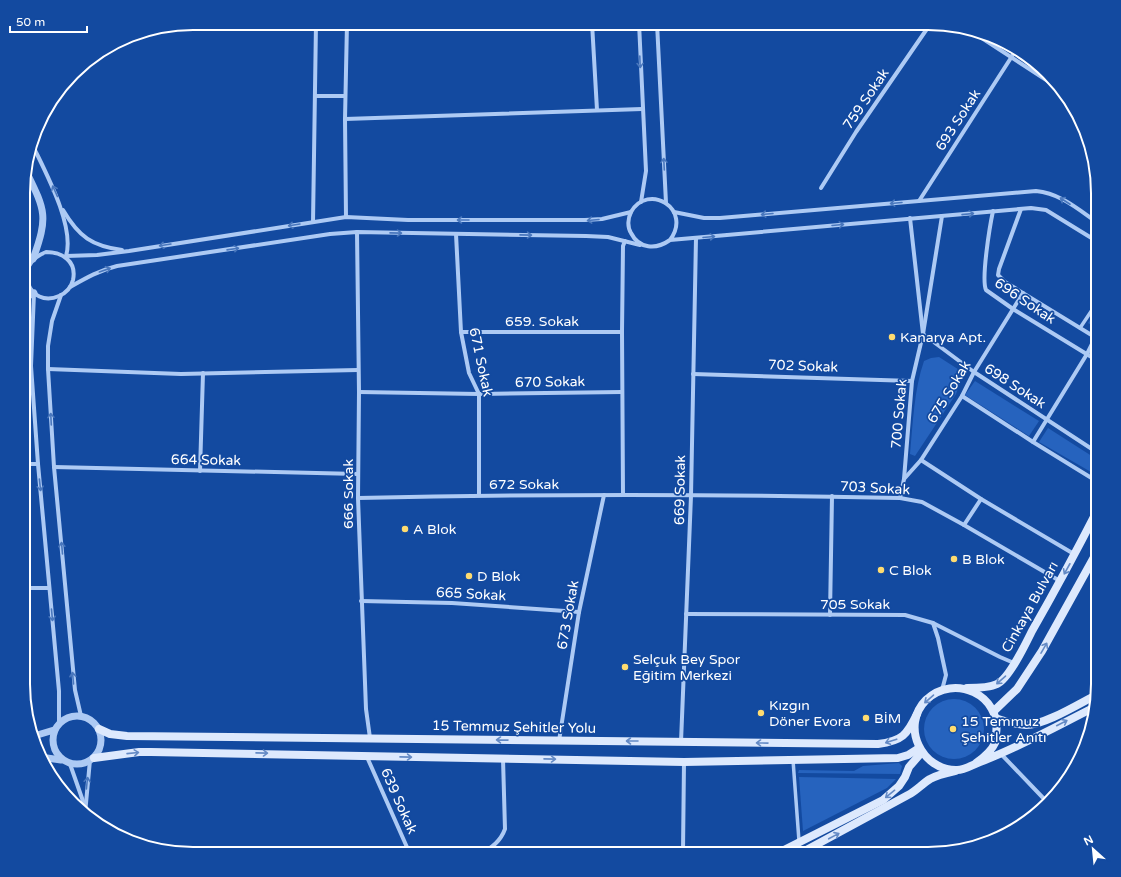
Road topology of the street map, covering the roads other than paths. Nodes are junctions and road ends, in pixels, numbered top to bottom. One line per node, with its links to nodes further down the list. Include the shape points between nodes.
1 (316, 30): 10 (street)
2 (347, 30): 11 (street)
3 (592, 30): 13 (street)
4 (639, 30): 12 (street, one-way to 12)
5 (657, 30): 20 (street, one-way to 5)
6 (926, 30): 17 (street, 759 Sokak)
7 (987, 41): 8 (street)
8 (1012, 57): 9 (street); 18 (street, 693 Sokak)
9 (1041, 77)
10 (315, 96): 11 (street); 30 (street)
11 (345, 96): 14 (street)
12 (642, 109): 13 (street); 19 (street, via 646,171)
13 (597, 110): 14 (street)
14 (345, 119): 27 (street)
15 (36, 152): 21 (street, one-way to 15)
16 (30, 180): 40 (street, via 43,214 43,227)
17 (821, 188)
18 (919, 201): 25 (street, one-way to 25, via 720,218 704,218); 29 (street, one-way to 18, via 1056,195 1047,192)
19 (641, 202): 20 (street, via 656,199); 24 (street)
20 (666, 203): 25 (street)
21 (61, 207): 38 (street, via 71,224 91,241 106,248); 39 (street, via 67,237)
22 (1021, 209): 23 (street); 34 (street, via 1046,210); 45 (street, 696 Sokak, via 998,275)
23 (993, 211): 26 (street, one-way to 23); 48 (street, 696 Sokak, via 984,287)
24 (631, 212): 27 (street, one-way to 27, via 585,220 408,220); 37 (street, via 629,231 637,241)
25 (674, 212): 35 (street, via 677,227)
26 (942, 216): 28 (street); 53 (street, 700 Sokak)
27 (346, 217): 30 (street)
28 (910, 218): 33 (street, one-way to 28); 53 (street, 700 Sokak)
29 (1091, 218)
30 (313, 222): 38 (street, one-way to 38)
31 (357, 232): 32 (street, one-way to 32); 42 (street, one-way to 31, via 87,277 117,266); 61 (street, 666 Sokak)
32 (456, 234): 36 (street, one-way to 36, via 586,236); 51 (street, 671 Sokak)
33 (696, 238): 35 (street); 64 (street, 669 Sokak)
34 (1091, 238)
35 (670, 240): 37 (street, via 664,245)
36 (625, 241): 37 (street); 52 (street)
37 (648, 247)
38 (128, 251): 39 (street)
39 (66, 256): 40 (street, via 46,252); 42 (street, via 73,272)
40 (34, 259): 41 (street)
41 (30, 264)
42 (70, 287): 47 (street)
43 (30, 288): 44 (street)
44 (34, 293): 46 (street); 47 (street, via 52,299); 57 (street)
45 (1022, 293): 48 (street, 675 Sokak); 50 (street, 696 Sokak)
46 (30, 295)
47 (61, 295): 60 (street, via 52,321)
48 (1013, 309): 58 (street, 696 Sokak); 62 (street, 675 Sokak)
49 (1091, 312): 50 (street)
50 (1080, 328): 54 (street, 696 Sokak)
51 (461, 332): 52 (street, 659. Sokak); 68 (street, 671 Sokak, via 469,373)
52 (622, 332): 67 (street)
53 (922, 334): 62 (street, 698 Sokak); 65 (street, 700 Sokak)
54 (1091, 335)
55 (30, 345): 57 (street)
56 (1091, 348): 58 (street)
57 (32, 350): 75 (street)
58 (1087, 354): 59 (street, 696 Sokak); 70 (street)
59 (1091, 357)
60 (48, 369): 63 (street); 76 (street, one-way to 60)
61 (358, 370): 63 (street); 66 (street, 666 Sokak)
62 (974, 372): 69 (street, 675 Sokak); 70 (street, 698 Sokak)
63 (203, 373): 77 (street)
64 (693, 374): 65 (street, 702 Sokak); 84 (street, 669 Sokak)
65 (912, 380): 80 (street, 700 Sokak)
66 (359, 392): 68 (street, 670 Sokak); 78 (street, 666 Sokak)
67 (622, 392): 68 (street, 670 Sokak); 83 (street)
68 (479, 394): 81 (street, 671 Sokak)
69 (962, 396): 71 (street); 73 (street, 675 Sokak)
70 (1047, 420): 71 (street); 72 (street, 698 Sokak)
71 (1033, 442): 79 (street)
72 (1091, 448)
73 (921, 460): 80 (street, 675 Sokak); 88 (street)
74 (30, 464): 75 (street)
75 (38, 464): 95 (street, one-way to 95)
76 (54, 468): 77 (street, 664 Sokak); 108 (street, one-way to 76, via 74,690)
77 (200, 471): 78 (street, 664 Sokak)
78 (358, 474): 86 (street, 666 Sokak)
79 (1091, 478)
80 (904, 479): 87 (street, 700 Sokak)
81 (479, 495): 82 (street, 672 Sokak); 86 (street, 672 Sokak)
82 (604, 495): 83 (street, 672 Sokak); 97 (street, 673 Sokak)
83 (623, 495): 84 (street, 672 Sokak)
84 (691, 496): 85 (street, 703 Sokak); 98 (street, 669 Sokak)
85 (832, 496): 87 (street, 703 Sokak); 99 (street)
86 (358, 498): 96 (street, 666 Sokak)
87 (900, 498): 90 (street, 703 Sokak, via 922,502)
88 (981, 499): 90 (street); 91 (street)
89 (1091, 523): 91 (main road, Cinkaya Bulvarı)
90 (964, 525): 93 (street, 703 Sokak)
91 (1075, 554): 93 (main road, Cinkaya Bulvarı, one-way to 93)
92 (1090, 565): 107 (main road, one-way to 92, via 1042,651)
93 (1060, 582): 101 (main road, Cinkaya Bulvarı)
94 (30, 588): 95 (street)
95 (49, 588): 109 (street, one-way to 109, via 59,691)
96 (361, 601): 97 (street, 665 Sokak, via 452,603); 113 (street, 666 Sokak, via 366,709)
97 (579, 612): 114 (street, 673 Sokak)
98 (686, 614): 99 (street, 705 Sokak); 115 (street, 669 Sokak)
99 (830, 615): 100 (street, 705 Sokak, via 905,615)
100 (932, 623): 101 (street, 705 Sokak); 103 (street, via 946,675)
101 (1014, 663): 102 (main road, Cinkaya Bulvarı, one-way to 102, via 1004,679 997,684 981,688)
102 (963, 688): 103 (main road); 107 (main road, via 984,698)
103 (942, 690): 106 (main road, one-way to 106, via 926,700)
104 (1091, 698): 107 (main road, via 1034,724 1022,725)
105 (1089, 710): 117 (main road, one-way to 105)
106 (917, 714): 115 (main road, 15 Temmuz Şehitler Yolu, one-way to 115, via 904,735 878,744); 116 (main road, via 914,730)
107 (994, 715): 125 (main road, via 997,727 995,743)
108 (81, 716): 109 (street, via 66,718); 110 (street, via 88,718)
109 (59, 723): 111 (street)
110 (99, 729): 113 (main road, 15 Temmuz Şehitler Yolu, via 120,735); 120 (street, via 101,744 99,752)
111 (54, 730): 112 (street); 122 (street, via 53,747)
112 (39, 735)
113 (370, 738): 114 (main road, 15 Temmuz Şehitler Yolu, one-way to 113)
114 (559, 741): 115 (main road, 15 Temmuz Şehitler Yolu, one-way to 114)
115 (681, 742)
116 (921, 750): 123 (main road, via 898,758); 127 (main road, via 928,759 941,767); 131 (main road, one-way to 131, via 899,786 883,800)
117 (1001, 754): 125 (main road); 128 (street)
118 (367, 757): 120 (main road, one-way to 118, via 139,752); 121 (main road, one-way to 121); 132 (street, 639 Sokak)
119 (48, 758): 122 (street)
120 (92, 759): 126 (street, via 79,765); 130 (street, one-way to 120)
121 (502, 759): 124 (main road, one-way to 124); 133 (street, via 505,829)
122 (62, 760): 126 (street)
123 (793, 760): 124 (main road); 131 (street)
124 (684, 762): 134 (street)
125 (976, 763): 127 (main road)
126 (70, 764): 129 (street)
127 (957, 770): 136 (main road, one-way to 127, via 908,796 940,774)
128 (1044, 798)
129 (85, 805)
130 (85, 806)
131 (799, 842): 135 (main road)
132 (407, 847)
133 (492, 847)
134 (683, 847)
135 (789, 847)
136 (812, 847)

